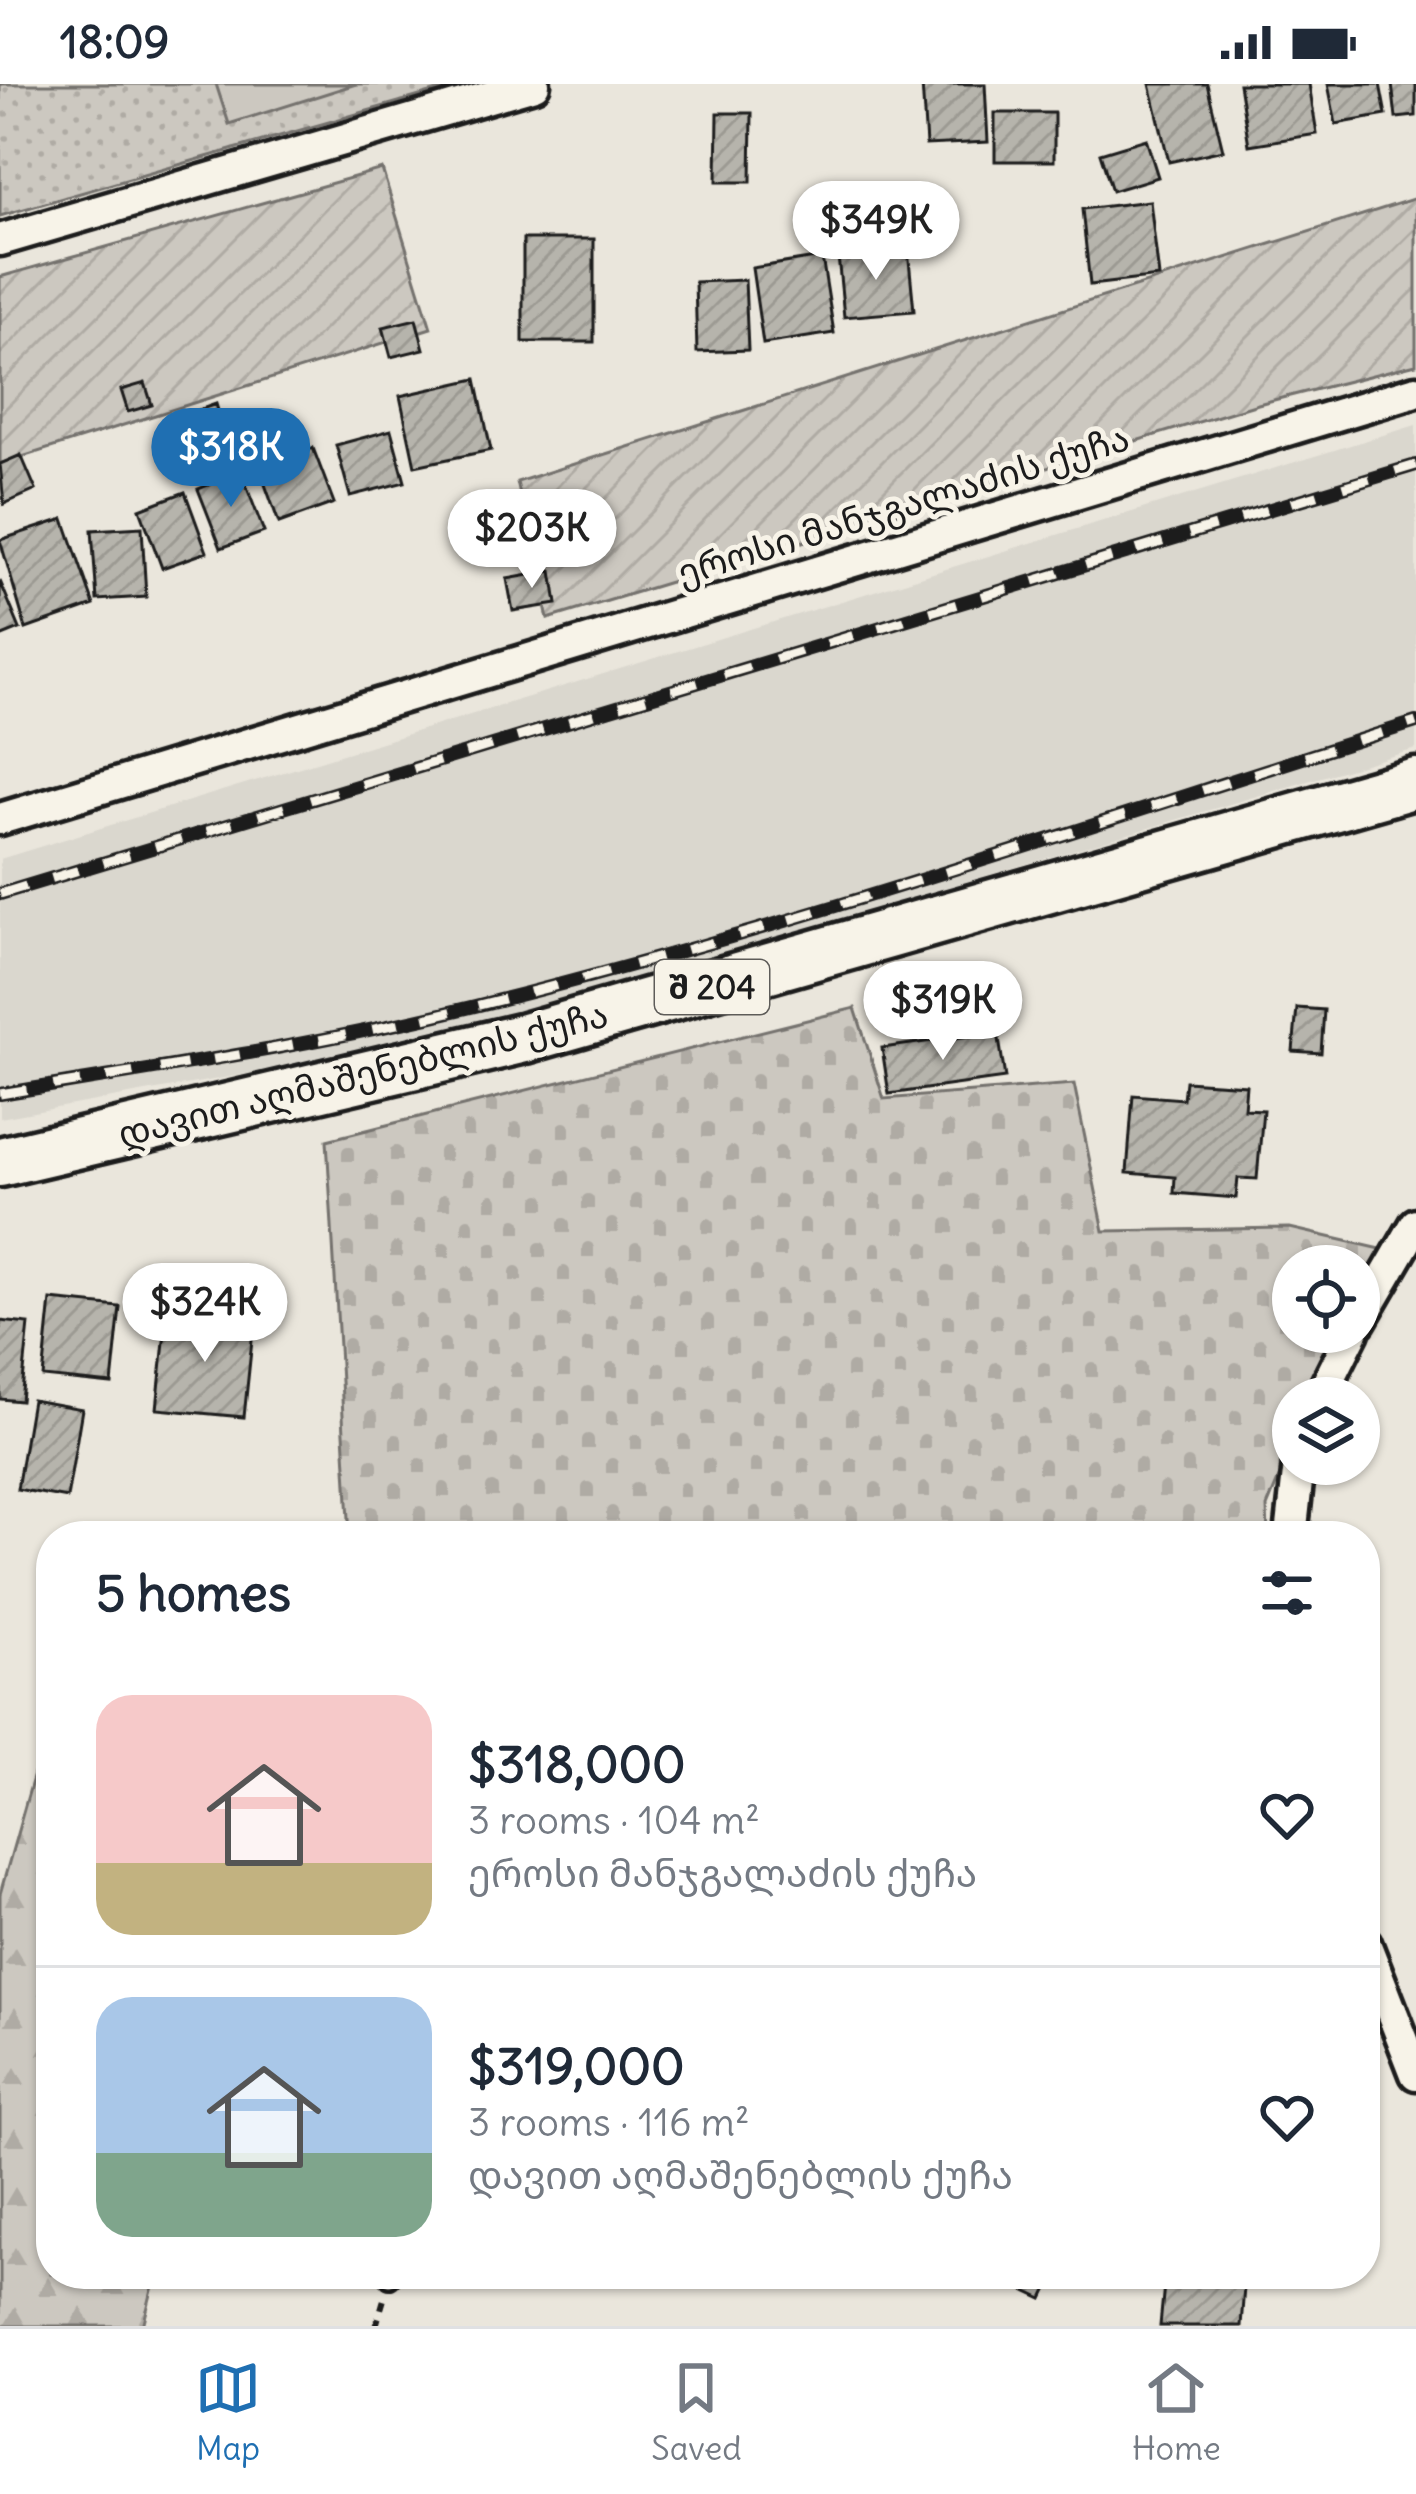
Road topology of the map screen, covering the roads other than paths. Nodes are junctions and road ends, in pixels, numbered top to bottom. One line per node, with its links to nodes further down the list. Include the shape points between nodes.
1 (534, 84): 2 (street)
2 (0, 240)
3 (1416, 391): 5 (street, ეროსი მანჯგალაძის ქუჩა)
4 (1416, 783): 6 (main road, დავით აღმაშენებლის ქუჩა / შ 204, via 525,1038)
5 (0, 819)
6 (0, 1162)
7 (1416, 1223): 8 (street)
8 (1380, 1286)
9 (1297, 1485): 10 (street)
10 (1293, 1521)
11 (1380, 1982): 12 (street)
12 (1416, 2074)

